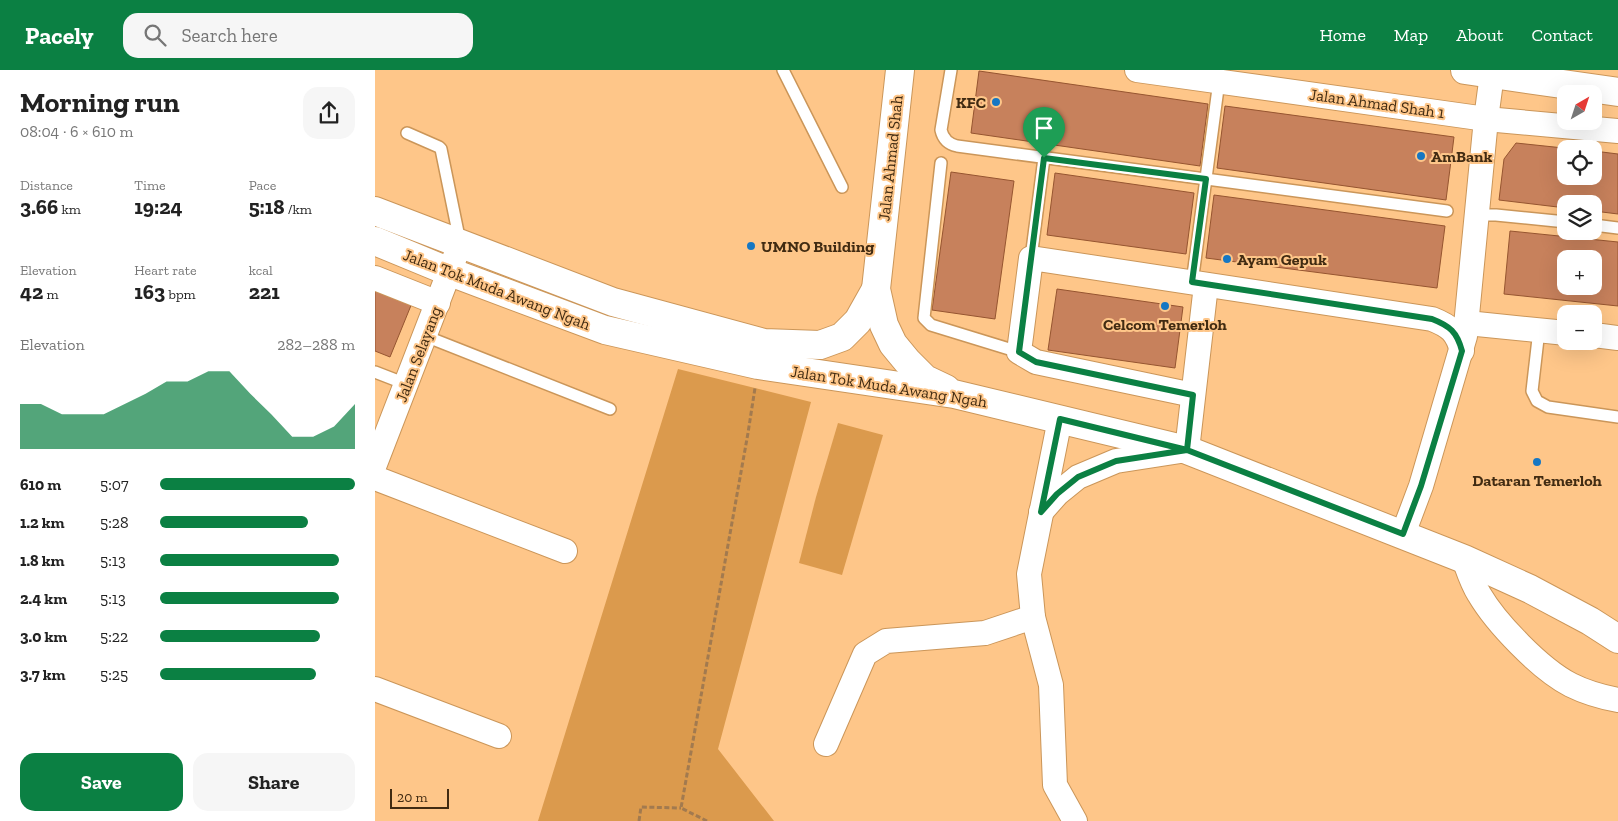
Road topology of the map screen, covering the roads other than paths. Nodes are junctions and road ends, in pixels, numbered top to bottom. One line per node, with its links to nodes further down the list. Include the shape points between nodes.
1 (783, 70): 15 (lane)
2 (900, 70): 28 (main road, Jalan Ahmad Shah)
3 (951, 70): 12 (lane, via 941,130 946,141 957,146)
4 (1137, 70): 7 (street, Jalan Ahmad Shah 1)
5 (1465, 70): 6 (main road)
6 (1492, 74): 8 (main road); 9 (street)
7 (1219, 81): 9 (street, Jalan Ahmad Shah 1); 14 (lane)
8 (1618, 92)
9 (1486, 118): 10 (street, Jalan Ahmad Shah 1); 18 (street)
10 (1618, 131)
11 (407, 133): 23 (lane, via 441,149)
12 (1044, 158): 14 (lane); 24 (lane)
13 (941, 163): 37 (lane, via 924,318 931,325)
14 (1206, 179): 17 (lane); 27 (lane)
15 (843, 187)
16 (375, 211): 23 (main road, Jalan Tok Muda Awang Ngah)
17 (1447, 211)
18 (1477, 215): 19 (lane); 30 (street)
19 (1557, 221)
20 (1602, 226): 21 (lane)
21 (1618, 228)
22 (375, 241): 25 (main road, Jalan Tok Muda Awang Ngah)
23 (460, 244): 25 (street, Jalan Selayang); 28 (main road, Jalan Tok Muda Awang Ngah, via 613,302 764,343 820,345 841,337 858,321)
24 (1031, 258): 27 (street); 37 (street)
25 (450, 272): 29 (street, Jalan Selayang); 40 (main road, Jalan Tok Muda Awang Ngah, via 605,330 758,365)
26 (375, 278): 29 (street)
27 (1199, 284): 36 (street, via 1432,319 1453,331); 41 (street)
28 (876, 289): 40 (main road, Jalan Ahmad Shah, via 884,325 893,344 925,379)
29 (438, 303): 33 (street, Jalan Selayang)
30 (1467, 323): 31 (street); 36 (street)
31 (1539, 330): 32 (street); 43 (lane, via 1532,391 1537,401 1548,407)
32 (1557, 332)
33 (425, 336): 39 (street, Jalan Selayang); 42 (lane)
34 (1602, 337): 35 (street)
35 (1618, 338)
36 (1462, 351): 49 (street)
37 (1019, 352): 41 (street, via 1036,362)
38 (375, 372): 39 (lane)
39 (406, 384): 46 (street, Jalan Selayang)
40 (954, 394): 44 (main road, Jalan Tok Muda Awang Ngah)
41 (1193, 395): 45 (street)
42 (610, 409)
43 (1618, 417)
44 (1060, 419): 45 (main road, Jalan Tok Muda Awang Ngah); 48 (street)
45 (1187, 450): 48 (street, via 1116,461 1086,473 1057,494); 49 (main road, Jalan Tok Muda Awang Ngah)
46 (375, 464)
47 (375, 478): 50 (street)
48 (1041, 512): 52 (street, via 1029,574)
49 (1403, 534): 51 (main road, Jalan Tok Muda Awang Ngah)
50 (565, 551)
51 (1464, 559): 53 (main road, Jalan Tok Muda Awang Ngah, via 1590,620); 55 (street, via 1494,618 1550,672 1571,685)
52 (1033, 617): 57 (street, via 985,633 886,641 865,654); 58 (street, via 1051,685 1055,785)
53 (1618, 639)
54 (375, 689): 56 (street)
55 (1618, 700)
56 (499, 736)
57 (827, 744)
58 (1075, 821)

